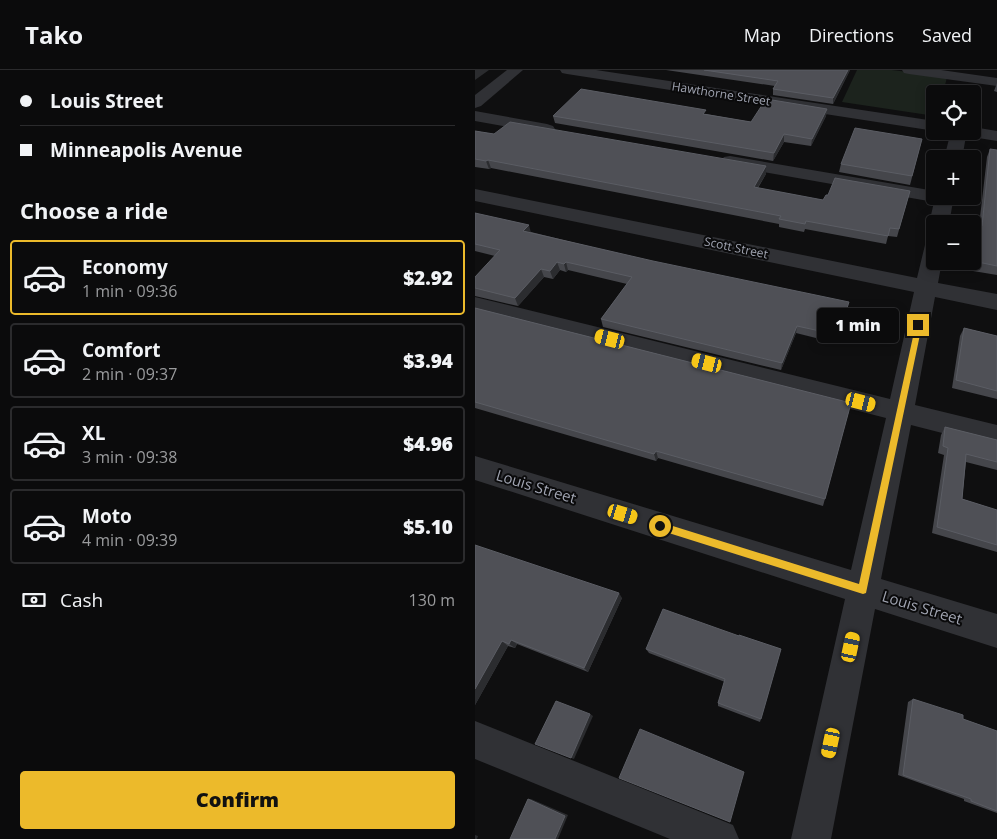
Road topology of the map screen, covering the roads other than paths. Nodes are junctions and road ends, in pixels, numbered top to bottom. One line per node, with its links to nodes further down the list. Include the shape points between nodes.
1 (516, 70): 6 (street)
2 (567, 70): 8 (street, Hawthorne Street)
3 (909, 70): 4 (street)
4 (971, 74): 5 (street)
5 (997, 82)
6 (475, 103)
7 (475, 116): 9 (street)
8 (926, 125)
9 (563, 132)
10 (981, 133): 11 (street)
11 (997, 136)
12 (710, 157): 13 (street)
13 (926, 194)
14 (475, 195): 16 (street, Scott Street)
15 (930, 270): 16 (street)
16 (926, 287): 17 (street, Scott Street); 19 (street)
17 (997, 302)
18 (475, 306): 19 (street)
19 (900, 412): 20 (street); 22 (street)
20 (997, 436)
21 (475, 468): 22 (street, Louis Street)
22 (863, 590): 23 (street, Louis Street); 26 (street)
23 (997, 631)
24 (475, 740): 25 (street)
25 (719, 839)
26 (811, 839)

